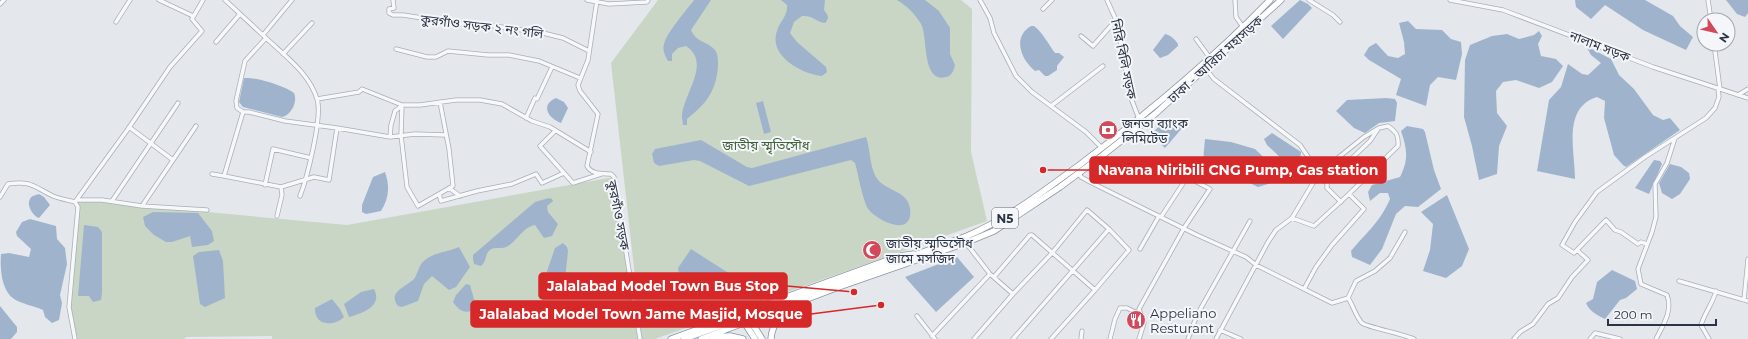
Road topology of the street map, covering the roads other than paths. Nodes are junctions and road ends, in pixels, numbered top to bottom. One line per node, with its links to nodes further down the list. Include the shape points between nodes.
1 (4, 0): 20 (street)
2 (130, 0): 26 (street)
3 (159, 0): 24 (street)
4 (203, 0): 24 (street)
5 (226, 0): 23 (street)
6 (292, 0): 30 (street)
7 (393, 0): 36 (street, কুরগাঁও সড়ক ২ নং গলি, via 394,8 389,9 389,13 543,33 563,38)
8 (587, 0): 19 (street)
9 (648, 0): 19 (street, via 609,4)
10 (980, 0): 52 (street, via 1016,76)
11 (1052, 0): 21 (street)
12 (1108, 0): 25 (street, নিরি বিলি সড়ক)
13 (1235, 0): 29 (street, via 1236,17)
14 (1270, 0): 29 (highway, N5)
15 (1281, 0): 42 (highway, ঢাকা - আরিচা মহাসড়ক / N5)
16 (1309, 0): 27 (street)
17 (1450, 0): 44 (street, নালাম সড়ক, via 1503,10)
18 (1708, 0): 22 (street)
19 (597, 1): 36 (street)
20 (0, 4)
21 (1043, 9)
22 (1710, 12)
23 (240, 14): 30 (street); 34 (street)
24 (193, 16): 58 (street, via 192,19 202,30 170,67)
25 (1116, 20): 31 (street, via 1093,46); 55 (street, নিরি বিলি সড়ক, via 1131,98)
26 (116, 22)
27 (1340, 22)
28 (312, 23): 38 (street)
29 (1243, 27): 39 (highway, N5)
30 (263, 35): 32 (street)
31 (1081, 36)
32 (266, 38): 38 (street); 53 (street, via 245,61 236,101 237,108)
33 (1196, 39): 39 (street)
34 (216, 42)
35 (396, 49): 41 (street, via 427,57 436,57 448,51 509,55 540,61)
36 (589, 51): 43 (street)
37 (1715, 52): 44 (street)
38 (283, 54): 48 (street, via 298,68)
39 (1210, 58): 55 (highway, N5)
40 (1103, 66): 52 (street, নিরি বিলি সড়ক)
41 (552, 67): 43 (street); 54 (street)
42 (1206, 69): 71 (highway, ঢাকা - আরিচা মহাসড়ক / N5, via 1155,114); 73 (street, via 1214,79 1300,145)
43 (580, 78): 68 (street, কুরগাঁও সড়ক, via 578,88 598,114)
44 (1719, 89): 46 (street, নালাম সড়ক); 65 (street, via 1715,108 1706,118)
45 (1748, 89): 46 (street)
46 (1738, 95): 47 (street, নালাম সড়ক)
47 (1748, 98)
48 (317, 99): 51 (street, via 359,92 362,88); 56 (street)
49 (440, 102): 51 (street); 54 (street, via 480,100 502,104); 63 (street)
50 (178, 103): 66 (street)
51 (402, 106): 62 (street); 64 (street, via 395,111)
52 (1051, 106): 67 (street, via 1086,132)
53 (243, 112): 56 (street); 76 (street)
54 (526, 118): 61 (street)
55 (1139, 119): 67 (highway, N5)
56 (317, 125): 59 (street); 69 (street)
57 (196, 126): 70 (street)
58 (129, 127): 66 (street); 86 (street)
59 (337, 128): 64 (street); 77 (street, via 329,180 314,177)
60 (1379, 128): 73 (street); 82 (street, via 1388,126 1395,131 1398,146); 88 (street, via 1370,141 1327,182 1327,188)
61 (555, 131): 68 (street); 72 (street, via 540,146)
62 (401, 135): 63 (street); 64 (street); 81 (street, via 407,187 418,206)
63 (446, 135): 80 (street, via 453,186)
64 (390, 137)
65 (1675, 138): 99 (street, via 1667,163 1655,184 1656,217); 101 (street, via 1597,192 1562,245 1574,253)
66 (151, 144): 70 (street); 87 (street)
67 (1102, 148): 104 (highway, N5, via 1001,220 967,236)
68 (590, 152): 75 (street, কুরগাঁও সড়ক, via 587,166 591,171)
69 (311, 158): 77 (street); 78 (street, via 273,149)
70 (173, 160): 89 (street)
71 (1079, 172): 92 (street, via 1081,177 1090,182); 98 (highway, ঢাকা - আরিচা মহাসড়ক / N5, via 1012,220)
72 (564, 173): 75 (street, via 573,183); 84 (street, via 542,182 536,174 512,184)
73 (1319, 173): 93 (street)
74 (212, 174): 76 (street)
75 (601, 174): 126 (street, কুরগাঁও সড়ক, via 611,174 614,178)
76 (224, 176): 78 (street)
77 (307, 180): 79 (street); 83 (street)
78 (265, 184): 79 (street)
79 (281, 187): 91 (street, via 282,196)
80 (449, 188): 81 (street); 84 (street)
81 (439, 194): 84 (street, via 441,201)
82 (1349, 194): 88 (street); 111 (street, via 1363,208 1363,212 1332,245)
83 (300, 196)
84 (460, 196)
85 (0, 197): 86 (street, via 8,184 21,182 36,185 54,196)
86 (76, 201): 87 (street); 125 (street, via 78,207 68,307)
87 (112, 201): 89 (street)
88 (1341, 202): 93 (street, via 1314,226)
89 (142, 206): 90 (street)
90 (206, 210)
91 (277, 216)
92 (1160, 216): 95 (street); 95 (street, via 1186,179 1209,187 1209,192); 100 (street)
93 (1292, 218): 106 (street, via 1276,230)
94 (1250, 221): 102 (street)
95 (1184, 228): 102 (street); 118 (street, via 1139,309)
96 (1109, 229): 103 (street, via 1087,210); 107 (street); 112 (street, via 1129,250)
97 (1405, 232): 116 (street, via 1390,258 1375,271 1356,281)
98 (966, 243): 108 (street); 114 (highway, ঢাকা - আরিচা মহাসড়ক / N5)
99 (1647, 244): 101 (street, via 1638,244 1615,230 1606,220); 146 (street, via 1638,269 1641,284 1667,295 1670,302 1668,315)
100 (1140, 249)
101 (1577, 250): 143 (street, via 1588,260 1572,277 1558,298 1548,304 1533,324)
102 (1233, 252): 106 (street, via 1246,257); 139 (street, via 1197,315)
103 (1052, 253): 107 (street); 109 (street, via 1030,235); 115 (street)
104 (917, 254): 120 (highway, N5); 127 (highway, via 899,256)
105 (1748, 259): 117 (street)
106 (1256, 265): 111 (street); 121 (street)
107 (1073, 271): 112 (street); 134 (street)
108 (990, 274): 109 (street); 123 (street)
109 (994, 277): 115 (street)
110 (1679, 281): 113 (street)
111 (1304, 289): 116 (street, via 1332,303)
112 (1095, 290): 135 (street)
113 (1716, 291): 117 (street); 147 (street, via 1701,324)
114 (820, 294): 120 (highway, ঢাকা - আরিচা মহাসড়ক / N5); 132 (highway, via 782,314)
115 (1013, 294): 133 (street)
116 (1348, 298): 142 (street, via 1367,326)
117 (1746, 300)
118 (1141, 315): 137 (street, via 1127,308 1120,308 1114,319); 138 (street, via 1144,323)
119 (917, 316): 123 (street)
120 (747, 321): 124 (highway, ঢাকা - আরিচা মহাসড়ক / N5); 128 (highway, N5); 130 (highway); 131 (highway)
121 (1220, 330): 140 (street); 141 (street)
122 (1082, 331): 136 (street)
123 (934, 337)
124 (704, 338): 129 (highway, via 730,336)
125 (75, 339)
126 (640, 339)
127 (671, 339)
128 (684, 339)
129 (743, 339)
130 (755, 339)
131 (762, 339)
132 (771, 339)
133 (974, 339)
134 (1013, 339)
135 (1051, 339)
136 (1080, 339)
137 (1110, 339)
138 (1138, 339)
139 (1188, 339)
140 (1216, 339)
141 (1241, 339)
142 (1414, 339)
143 (1514, 339)
144 (1590, 339): 145 (street, via 1595,333)
145 (1620, 339)
146 (1656, 339)
147 (1709, 339)

